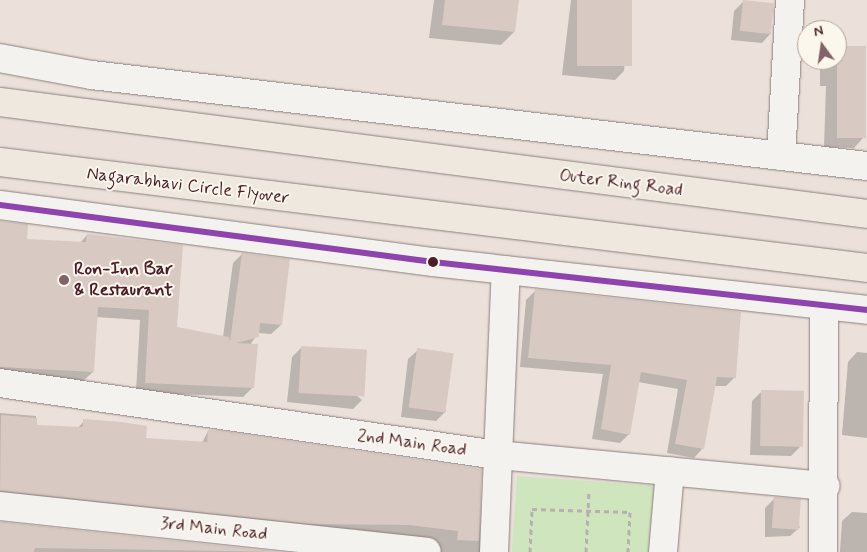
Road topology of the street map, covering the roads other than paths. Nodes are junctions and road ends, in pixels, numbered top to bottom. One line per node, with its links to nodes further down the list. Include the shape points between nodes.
1 (790, 0): 4 (street)
2 (0, 58): 4 (street, via 92,75)
3 (0, 102): 8 (highway, Outer Ring Road)
4 (781, 156): 6 (street)
5 (0, 162): 9 (highway, Nagarabhavi Circle Flyover)
6 (867, 166)
7 (0, 206): 10 (street)
8 (867, 214)
9 (867, 268)
10 (506, 270): 11 (street); 14 (street)
11 (824, 305): 12 (street); 16 (street)
12 (867, 310)
13 (0, 383): 14 (street, 2nd Main Road)
14 (497, 455): 15 (street, 2nd Main Road); 19 (street)
15 (670, 471): 16 (street, 2nd Main Road); 20 (street)
16 (826, 486): 21 (street)
17 (0, 506): 18 (street, 3rd Main Road)
18 (427, 552)
19 (494, 552)
20 (664, 552)
21 (823, 552)

